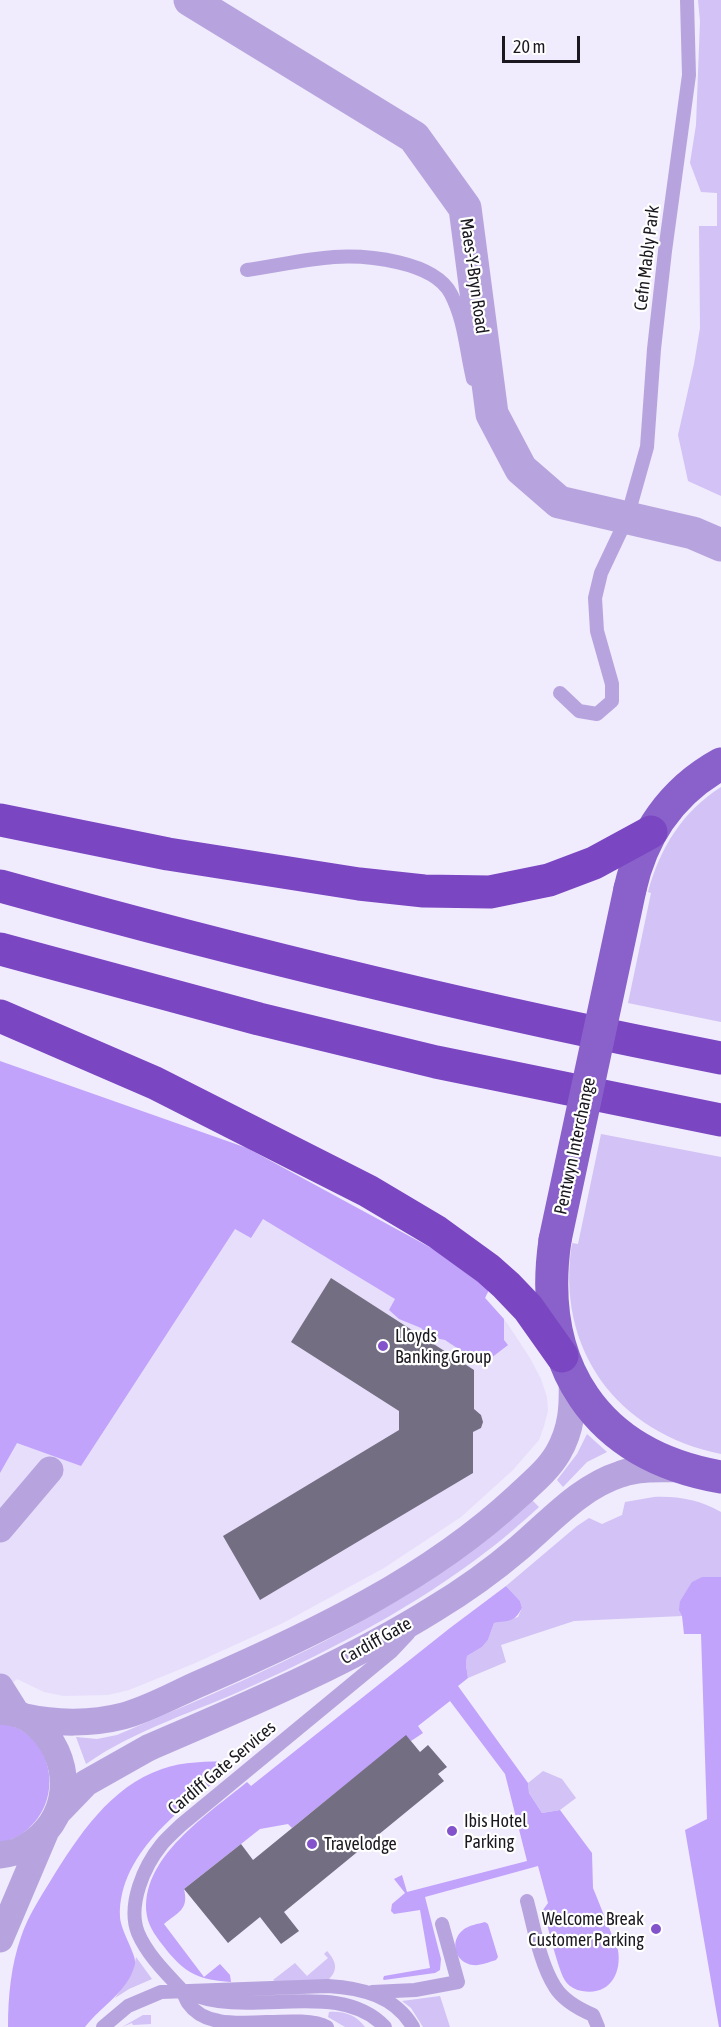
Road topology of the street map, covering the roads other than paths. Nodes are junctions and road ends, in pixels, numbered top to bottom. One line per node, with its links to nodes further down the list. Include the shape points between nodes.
1 (190, 0): 4 (street, Maes-Y-Bryn Road, via 414,137 465,208)
2 (687, 0): 5 (lane, Cefn Mably Park, via 689,75 654,349 647,447)
3 (247, 270): 4 (lane, via 335,257 395,261 429,272 450,292 463,322 475,390)
4 (492, 414): 5 (street, Maes-Y-Bryn Road, via 521,469 559,502)
5 (627, 518): 6 (street, Maes-Y-Bryn Road, via 693,533); 7 (lane, Cefn Mably Park, via 601,573 595,598 597,631 612,684 612,702 597,714 579,711)
6 (721, 545)
7 (560, 693)
8 (721, 745): 9 (street)
9 (713, 768): 11 (main road, Pentwyn Interchange, via 680,795)
10 (0, 820): 11 (highway, via 168,854 424,891 490,892 549,880 594,863)
11 (651, 832): 17 (main road, Pentwyn Interchange, bridge, via 630,890 555,1240 552,1289 557,1337)
12 (0, 886): 15 (highway, via 147,927 530,1020)
13 (0, 949): 16 (highway, via 436,1062)
14 (0, 1016): 17 (highway, via 155,1083 368,1191 437,1232 506,1285 532,1314)
15 (721, 1058)
16 (721, 1120)
17 (567, 1368): 18 (main road, Pentwyn Interchange, via 588,1403 619,1435 651,1456); 24 (street, via 572,1421 551,1462 488,1522 393,1588 306,1635 126,1715 105,1720 49,1722)
18 (685, 1469): 20 (main road, Pentwyn Interchange); 22 (street, Cardiff Gate, via 640,1470 597,1484)
19 (50, 1470): 21 (street)
20 (721, 1477)
21 (0, 1529)
22 (434, 1610): 25 (street, Cardiff Gate, via 341,1661 119,1763 86,1783); 30 (lane, Cardiff Gate Services, via 392,1651 181,1825 147,1866 135,1905 135,1920 143,1944)
23 (0, 1687): 24 (street, Cardiff Gate)
24 (14, 1714): 25 (street, Cardiff Gate, via 42,1730 56,1748 63,1767 64,1788)
25 (51, 1823): 26 (street, Cardiff Gate, via 18,1851); 29 (street, Cardiff Gate)
26 (0, 1855)
27 (527, 1901): 36 (lane, via 555,1987 565,1999 593,2015)
28 (442, 1924): 31 (lane, via 458,1982 415,1990)
29 (0, 1939)
30 (182, 1990): 31 (lane, via 328,1986); 32 (lane, via 161,1992 128,2006); 33 (lane, Cardiff Gate Services, via 197,2011 217,2021 310,2022); 34 (lane, via 229,2004 340,2003 365,2012)
31 (369, 1992): 35 (lane, via 396,2006)
32 (103, 2027)
33 (327, 2027)
34 (385, 2027)
35 (413, 2027)
36 (598, 2027)

